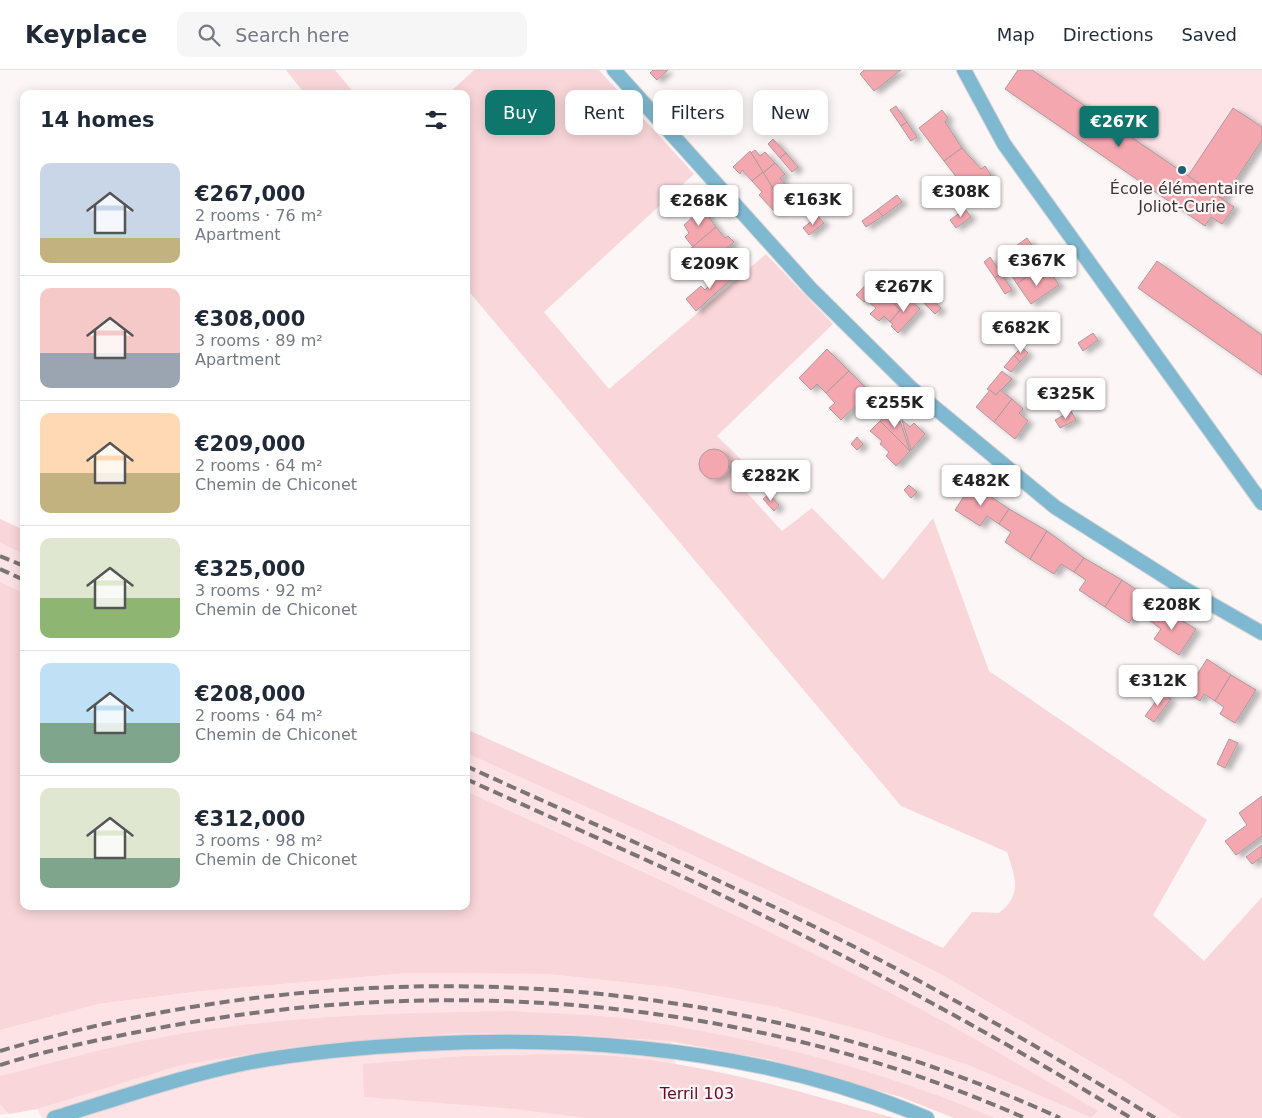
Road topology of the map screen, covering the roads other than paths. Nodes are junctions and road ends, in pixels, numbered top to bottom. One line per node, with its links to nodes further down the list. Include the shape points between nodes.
1 (614, 70): 4 (street, via 811,289 911,388 1055,507)
2 (964, 70): 3 (street, via 1004,144)
3 (1262, 503)
4 (1262, 633)
5 (54, 1118): 6 (street, via 196,1075 252,1062 322,1052 460,1042 615,1045 694,1055 767,1068 830,1084)
6 (927, 1118)

